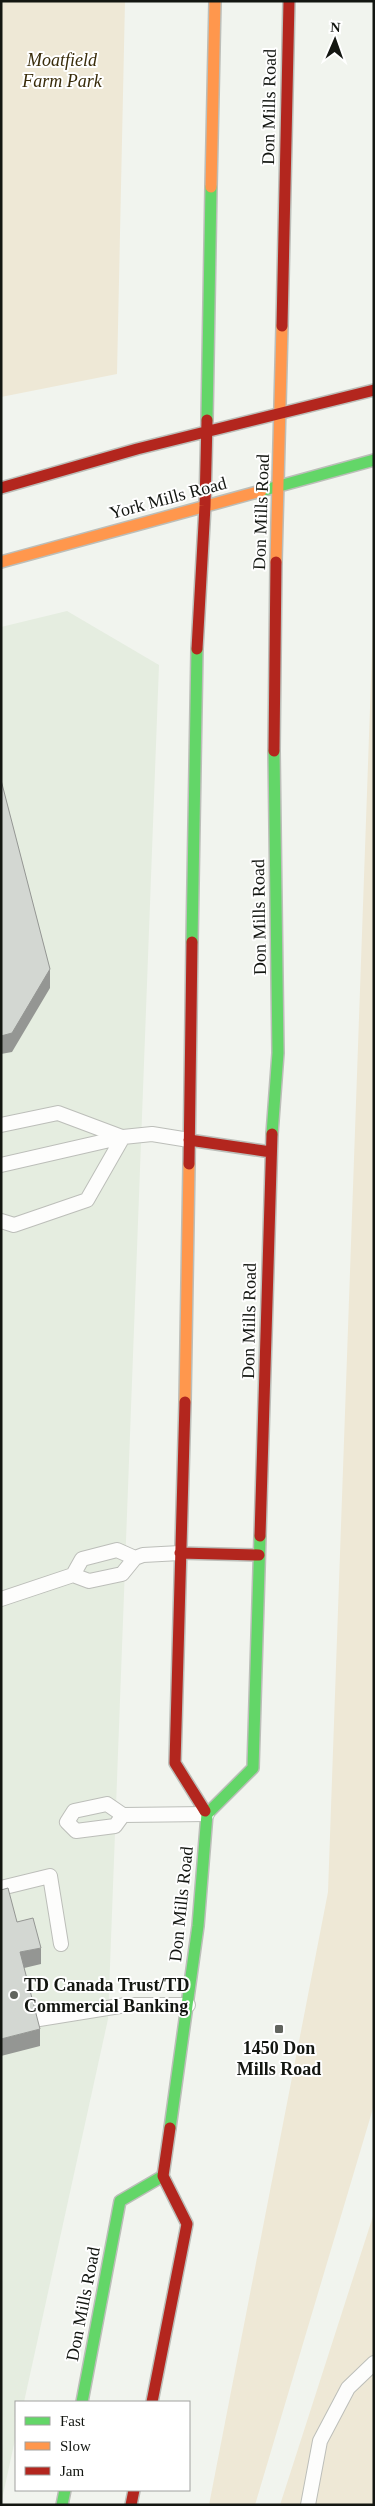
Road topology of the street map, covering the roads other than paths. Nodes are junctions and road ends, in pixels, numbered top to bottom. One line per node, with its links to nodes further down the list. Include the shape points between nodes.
1 (215, 1): 5 (main road)
2 (289, 1): 4 (main road, Don Mills Road)
3 (374, 390): 4 (main road)
4 (281, 413): 5 (main road); 7 (main road, Don Mills Road)
5 (207, 432): 8 (main road); 9 (main road)
6 (374, 460): 7 (main road, York Mills Road)
7 (279, 486): 9 (main road, York Mills Road); 14 (main road, Don Mills Road, via 273,706 278,1053)
8 (1, 488)
9 (205, 506): 10 (main road, York Mills Road); 13 (main road, via 195,694)
10 (1, 562)
11 (1, 1125): 12 (lane, via 58,1114)
12 (123, 1137): 13 (lane, via 152,1134); 15 (lane); 16 (lane, via 87,1200 14,1224)
13 (189, 1140): 14 (main road); 17 (main road)
14 (271, 1152): 18 (main road, Don Mills Road)
15 (1, 1165)
16 (1, 1221)
17 (180, 1553): 18 (main road); 19 (lane); 23 (main road, via 175,1763)
18 (258, 1555): 23 (main road, Don Mills Road, via 253,1768)
19 (135, 1558): 20 (lane, via 122,1574 90,1582); 20 (lane, via 117,1550 82,1559)
20 (73, 1575): 21 (lane)
21 (1, 1599)
22 (123, 1814): 23 (lane)
23 (207, 1814): 26 (main road, Don Mills Road)
24 (1, 1888): 25 (lane, via 50,1876)
25 (62, 1944)
26 (188, 2005): 27 (lane, via 126,2005); 28 (main road, Don Mills Road)
27 (33, 2020)
28 (163, 2176): 30 (main road, Don Mills Road, via 120,2201); 31 (main road, via 187,2224)
29 (374, 2363): 36 (lane, via 348,2388 320,2441)
30 (82, 2401)
31 (152, 2401)
32 (65, 2491): 34 (main road)
33 (134, 2491): 35 (main road)
34 (62, 2505)
35 (131, 2505)
36 (308, 2505)

